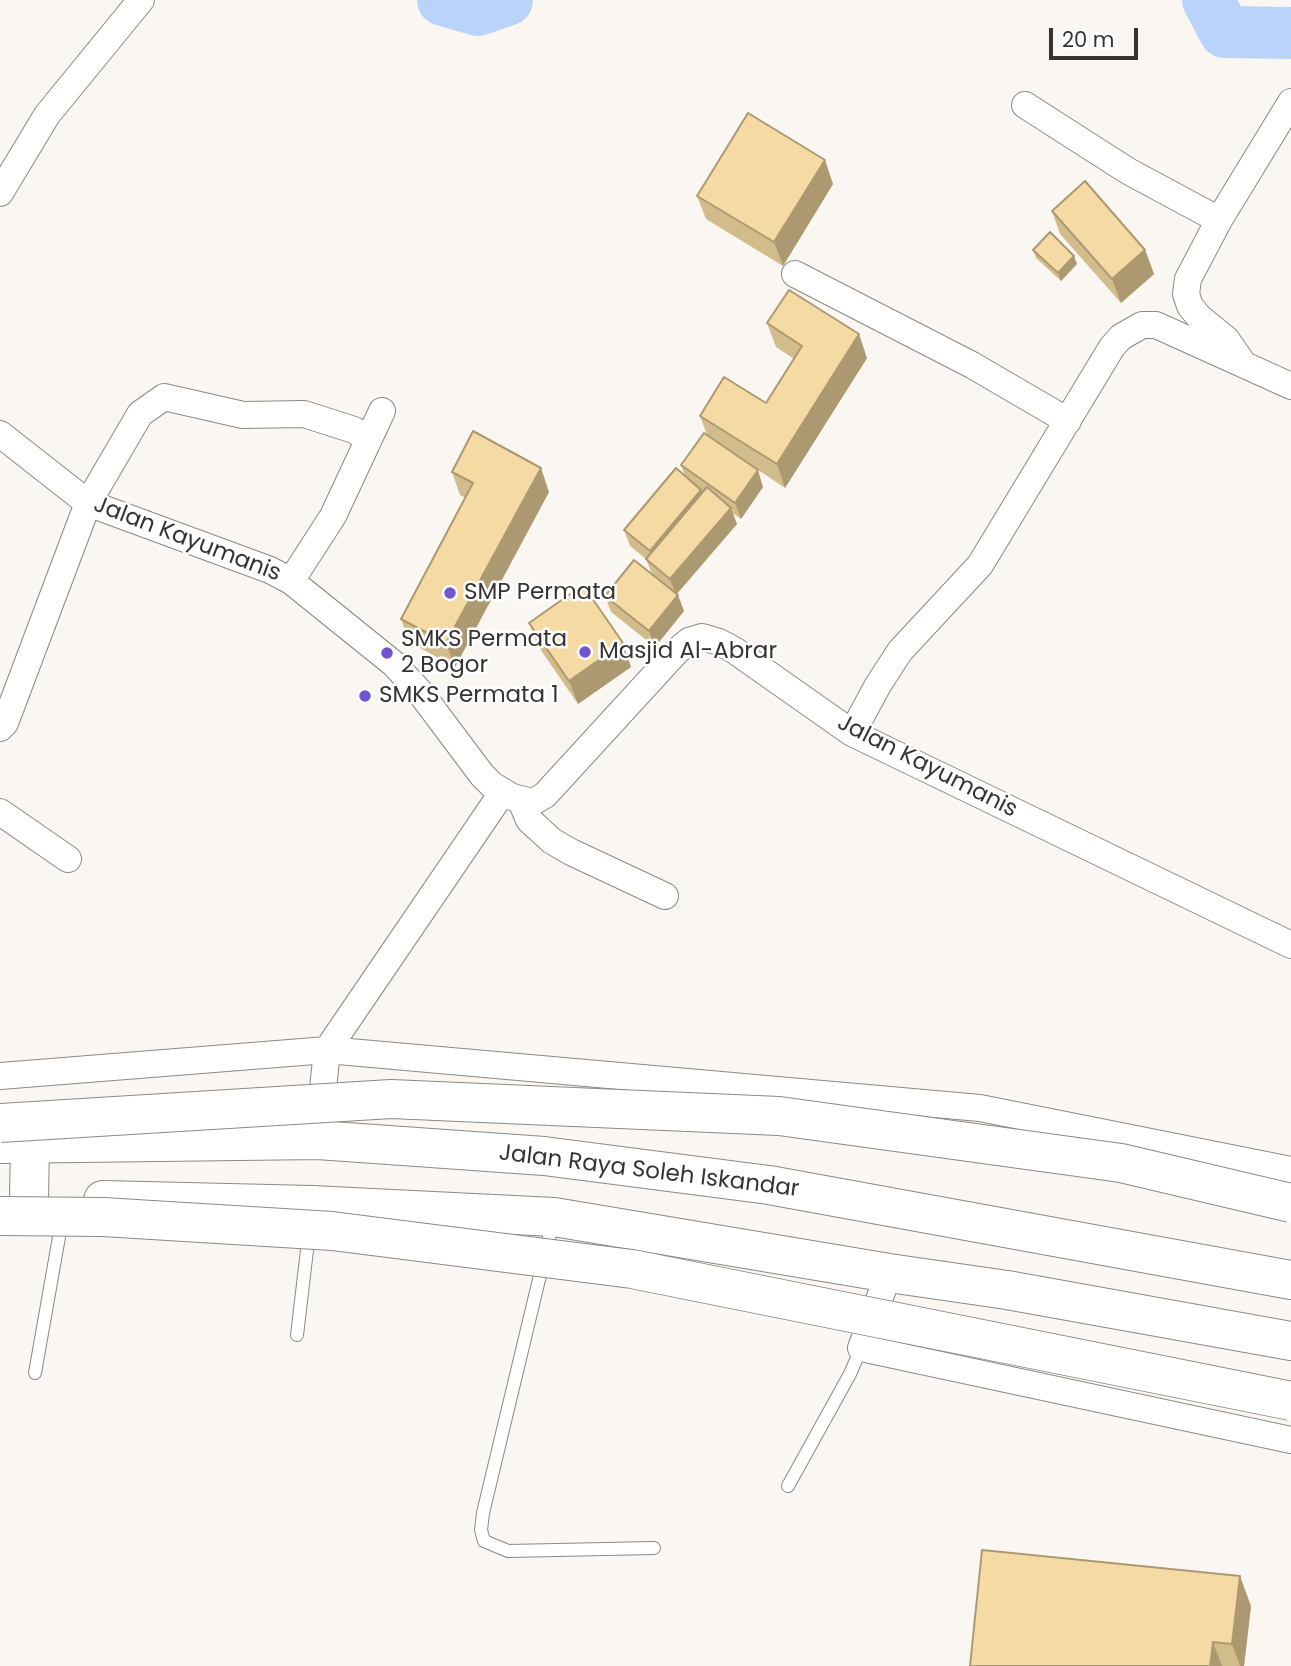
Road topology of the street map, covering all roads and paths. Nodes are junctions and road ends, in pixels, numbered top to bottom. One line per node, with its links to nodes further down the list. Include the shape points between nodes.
1 (141, 0): 4 (street, via 47,115)
2 (1026, 105): 5 (street, via 1128,171)
3 (1287, 117): 5 (street)
4 (0, 193)
5 (1219, 220): 7 (street, via 1188,279 1186,294 1190,306 1226,339)
6 (795, 274): 10 (street)
7 (1243, 364): 8 (street); 10 (street, via 1156,325 1143,325 1112,346)
8 (1291, 386)
9 (382, 411): 12 (street)
10 (1069, 421): 16 (street, via 980,565 900,651)
11 (0, 434): 13 (street, Jalan Kayumanis)
12 (369, 439): 13 (street, via 304,414 243,415 164,397 140,414); 14 (street, via 333,516)
13 (88, 503): 14 (street, Jalan Kayumanis); 15 (street)
14 (291, 581): 17 (street, Jalan Kayumanis, via 394,664 482,775)
15 (0, 728)
16 (852, 733): 17 (street, Jalan Kayumanis, via 734,650 702,637 677,650 545,795 533,802); 21 (street, Jalan Kayumanis)
17 (512, 797): 20 (street, via 552,841); 22 (street)
18 (0, 812): 19 (street)
19 (68, 859)
20 (665, 896)
21 (1291, 945)
22 (327, 1050): 23 (street); 25 (street); 26 (street, via 980,1108)
23 (0, 1076)
24 (10, 1137): 25 (highway, Jalan Raya Soleh Iskandar); 28 (highway, bridge, via 391,1099 779,1116 1121,1163); 29 (highway)
25 (318, 1140): 33 (highway, Jalan Raya Soleh Iskandar, via 544,1156 769,1185)
26 (1291, 1170)
27 (66, 1199): 29 (highway); 30 (highway); 37 (lane)
28 (1291, 1203)
29 (10, 1205): 38 (highway, bridge, via 103,1217 332,1231 632,1269)
30 (312, 1205): 31 (highway); 34 (lane)
31 (554, 1217): 32 (highway); 41 (lane, via 483,1513 484,1541 508,1552)
32 (889, 1273): 35 (highway); 36 (street)
33 (1291, 1280)
34 (297, 1335)
35 (1291, 1342)
36 (861, 1348): 39 (street); 40 (lane)
37 (36, 1373)
38 (1291, 1401)
39 (1291, 1440)
40 (788, 1486)
41 (654, 1548)

